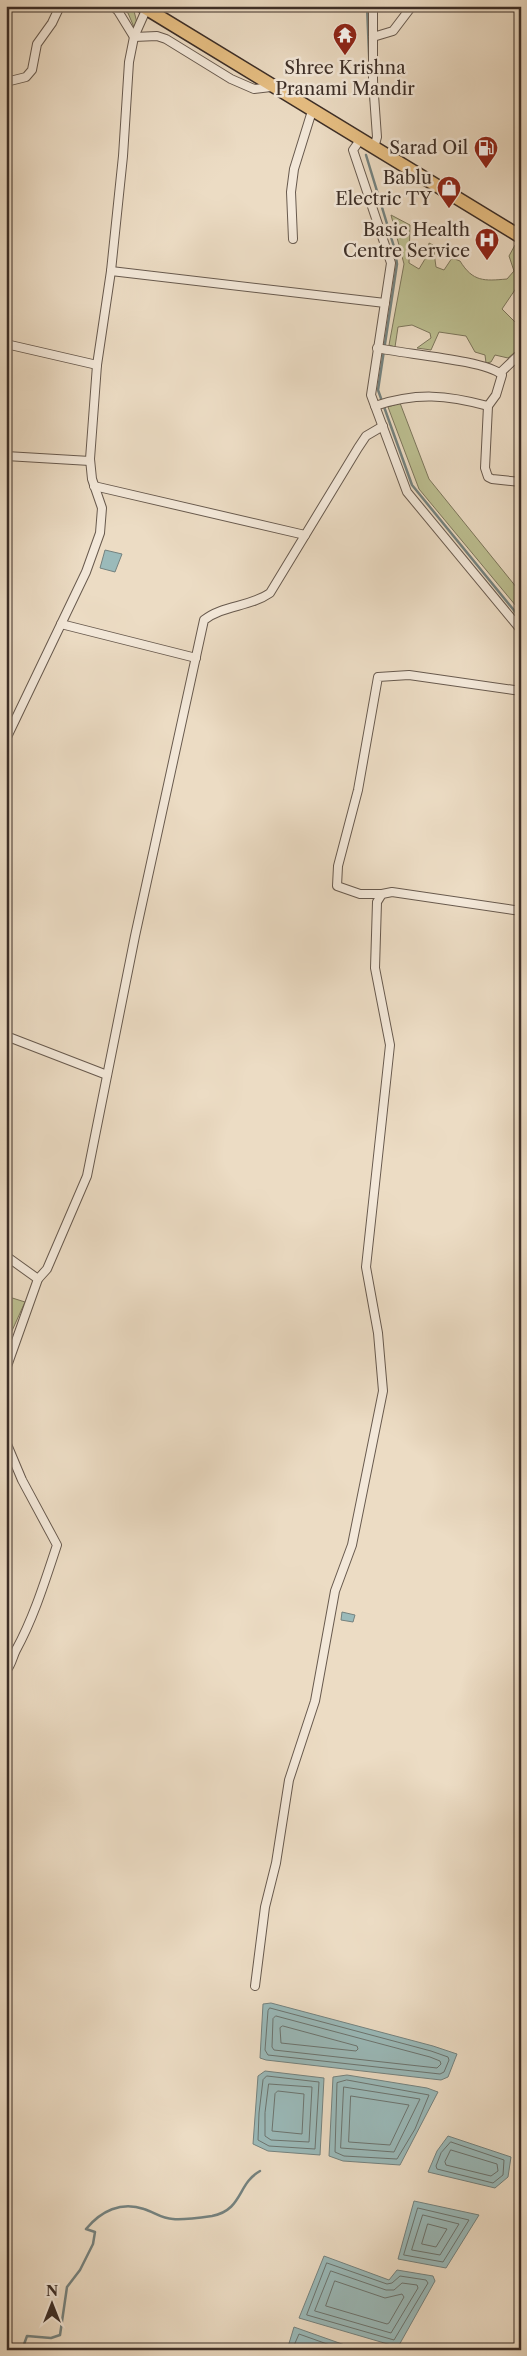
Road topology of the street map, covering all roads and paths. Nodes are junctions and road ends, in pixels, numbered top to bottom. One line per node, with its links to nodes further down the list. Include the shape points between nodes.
1 (60, 6): 8 (street, via 37,44 32,70 26,77)
2 (113, 6): 6 (street)
3 (373, 6): 7 (street)
4 (412, 6): 7 (street, via 393,31)
5 (144, 8): 6 (street); 9 (highway)
6 (134, 37): 9 (street, via 158,36 254,89); 15 (street, via 129,62)
7 (372, 37): 12 (street, via 377,137)
8 (6, 82)
9 (271, 87): 10 (highway)
10 (312, 111): 11 (highway); 14 (street, via 294,169 291,192)
11 (360, 140): 12 (highway); 16 (street, via 353,150 391,263)
12 (374, 148): 13 (highway)
13 (521, 237)
14 (293, 239)
15 (111, 271): 16 (street); 20 (street)
16 (384, 303): 18 (street)
17 (6, 344): 20 (street)
18 (376, 348): 21 (street, via 466,363); 22 (street, via 371,387)
19 (521, 353): 21 (street)
20 (97, 365): 26 (street)
21 (500, 373): 23 (street, via 501,383)
22 (376, 406): 23 (street, via 402,398 439,395); 24 (street)
23 (488, 406): 27 (street, via 485,468 488,477)
24 (383, 426): 29 (street, via 366,436); 31 (street, via 407,492)
25 (6, 456): 26 (street)
26 (90, 461): 28 (street)
27 (521, 482)
28 (94, 486): 29 (street); 30 (street, via 102,508 100,533)
29 (305, 536): 32 (street, via 270,593 262,599 212,614 204,620)
30 (61, 624): 32 (street); 34 (street)
31 (521, 630)
32 (196, 658): 38 (street, via 134,936)
33 (521, 691): 35 (street, via 409,675 378,677 358,790 338,866 337,886 360,894)
34 (6, 738)
35 (382, 894): 36 (street, via 392,892); 44 (street, via 377,902 375,968 390,1045 366,1267 378,1333 382,1391 352,1545 335,1591 316,1701 289,1780 276,1863 265,1906)
36 (521, 911)
37 (6, 1036): 38 (street)
38 (108, 1075): 40 (street, via 87,1176 47,1269)
39 (6, 1256): 40 (street)
40 (38, 1279): 41 (street)
41 (6, 1369)
42 (6, 1442): 43 (street, via 22,1480 57,1545 26,1634)
43 (6, 1671)
44 (255, 1986)

